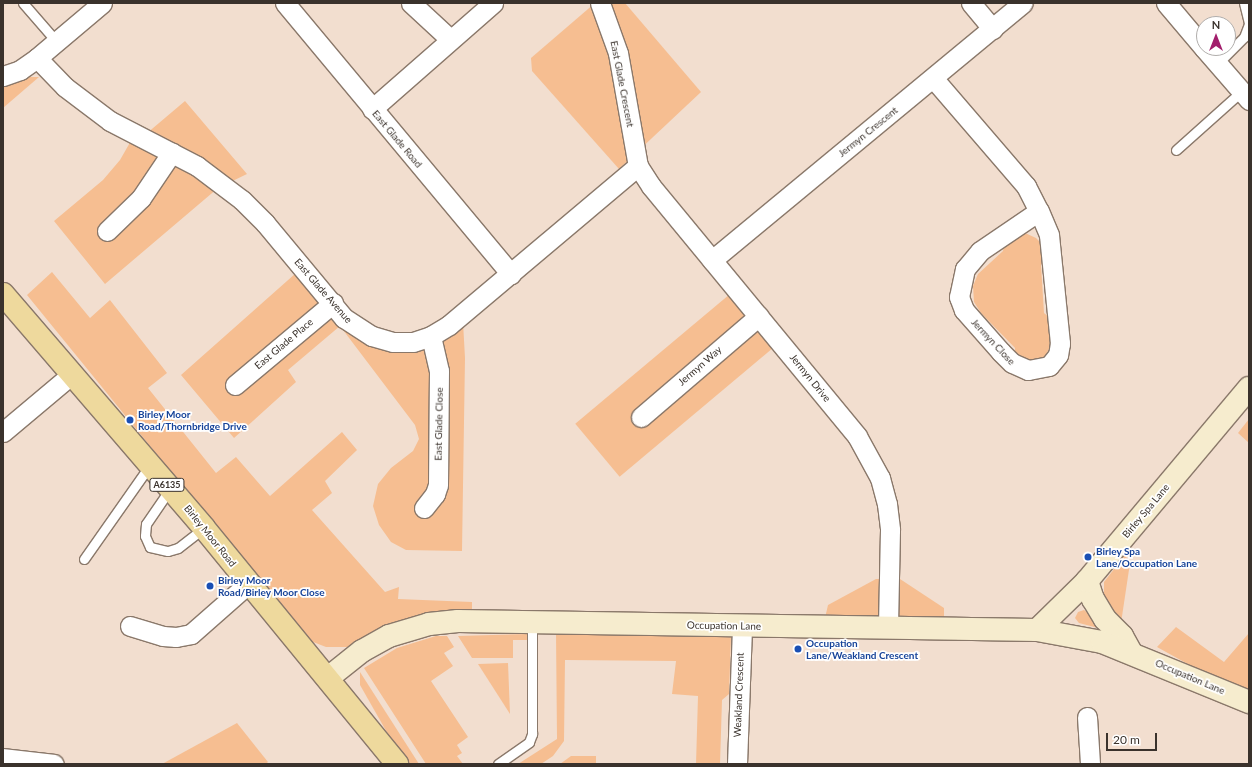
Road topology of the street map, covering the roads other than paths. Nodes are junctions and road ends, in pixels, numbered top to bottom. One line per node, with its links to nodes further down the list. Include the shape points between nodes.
1 (23, 3): 15 (lane)
2 (102, 3): 15 (street)
3 (285, 3): 22 (street, East Glade Road)
4 (411, 3): 13 (street)
5 (493, 3): 13 (street)
6 (600, 3): 25 (street, East Glade Crescent, via 618,53)
7 (971, 3): 12 (street)
8 (1023, 3): 12 (street, Jermyn Crescent)
9 (1166, 3): 14 (street)
10 (1244, 3): 11 (lane)
11 (1249, 24): 18 (lane, via 1244,37)
12 (993, 29): 20 (street, Jermyn Crescent)
13 (450, 39): 22 (street)
14 (1196, 39)
15 (56, 41): 17 (street)
16 (1211, 56): 18 (street)
17 (37, 58): 19 (street, via 20,70); 24 (street, East Glade Avenue, via 66,87 110,121)
18 (1218, 63): 21 (street)
19 (3, 76)
20 (933, 78): 26 (street, Jermyn Close, via 1014,170); 28 (street, Jermyn Crescent)
21 (1245, 95): 23 (lane)
22 (372, 108): 29 (street, East Glade Road)
23 (1176, 150)
24 (172, 152): 27 (street, via 140,198); 31 (street, East Glade Avenue, via 197,166 242,200)
25 (638, 166): 28 (street, Jermyn Drive, via 651,186); 29 (street, East Glade Avenue)
26 (1039, 211): 26 (street, Jermyn Close, via 1050,242 1060,343 1055,361 1049,366 1028,370 1012,363 1000,352 964,310 959,297 965,269 980,251)
27 (107, 231)
28 (712, 260): 32 (street, Jermyn Drive)
29 (511, 274): 33 (street, East Glade Avenue, via 449,325)
30 (3, 294): 34 (main road, Birley Moor Road / A6135)
31 (333, 303): 33 (street, East Glade Avenue, via 356,328 372,336 392,342 413,342); 35 (street, East Glade Place)
32 (759, 316): 37 (street, Jermyn Way); 49 (street, Jermyn Drive, via 857,436 880,478 890,530)
33 (431, 336): 41 (street, East Glade Close, via 439,372 438,485 435,494)
34 (71, 375): 38 (street); 39 (main road, Birley Moor Road / A6135)
35 (235, 385)
36 (1249, 388): 44 (street, Birley Spa Lane)
37 (641, 417)
38 (3, 432)
39 (151, 465): 40 (main road, Birley Moor Road / A6135); 43 (lane)
40 (170, 489): 42 (main road, Birley Moor Road / A6135); 42 (lane, via 146,524 145,536 150,547 168,551 178,548)
41 (424, 508)
42 (204, 528): 45 (main road, Birley Moor Road / A6135)
43 (84, 559)
44 (1087, 581): 50 (street, Birley Spa Lane); 51 (street, via 1093,599 1105,619 1122,636)
45 (248, 583): 47 (street, via 191,634 162,636); 52 (main road, Birley Moor Road / A6135)
46 (532, 622): 48 (street, Occupation Lane); 52 (street, Occupation Lane, via 458,621 410,629 389,636 362,651); 58 (lane, via 532,734 529,742)
47 (130, 626)
48 (742, 626): 49 (street, Occupation Lane); 59 (street, Weakland Crescent)
49 (888, 628): 50 (street, Occupation Lane)
50 (1037, 630): 51 (street, Occupation Lane, via 1075,635)
51 (1131, 652): 53 (street, Occupation Lane)
52 (328, 678): 57 (main road, Birley Moor Road / A6135)
53 (1249, 702)
54 (1087, 717): 60 (street)
55 (5, 760): 56 (street)
56 (54, 764)
57 (397, 764)
58 (498, 764)
59 (736, 764)
60 (1090, 764)

